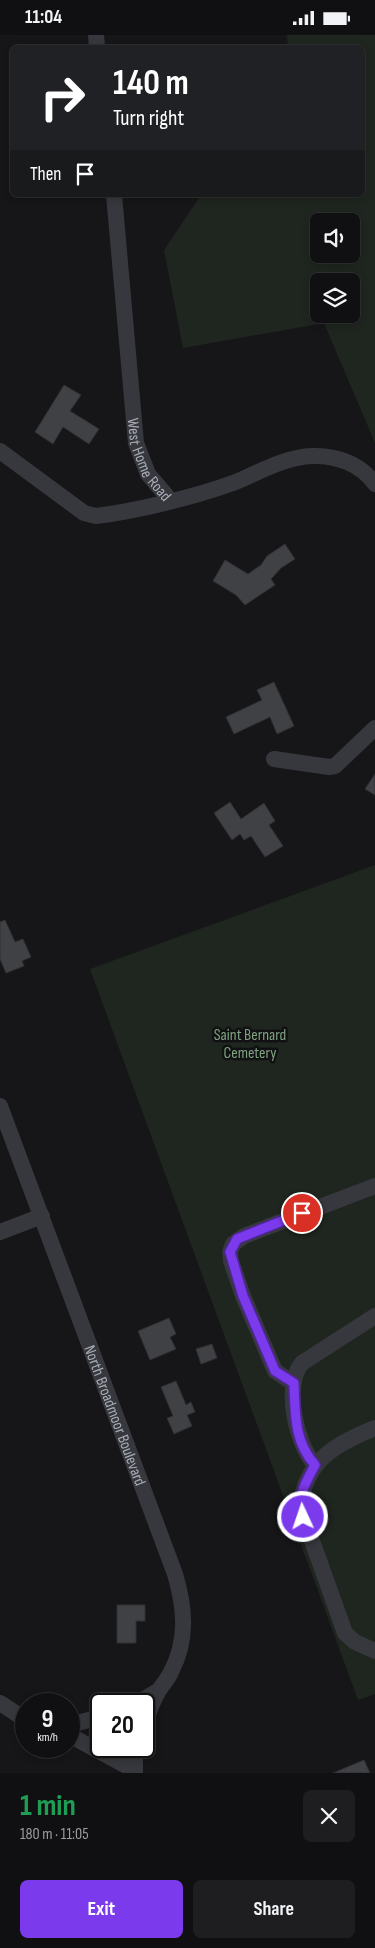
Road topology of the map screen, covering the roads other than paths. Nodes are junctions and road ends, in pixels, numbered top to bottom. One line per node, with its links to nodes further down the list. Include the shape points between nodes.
1 (114, 197): 4 (street, West Home Road, via 136,443 148,474)
2 (0, 451): 4 (street, via 84,513 96,516 116,514)
3 (375, 484): 4 (street, West Home Road, via 361,469 348,462 312,456 296,458 232,483)
4 (170, 500)
5 (375, 728): 6 (street, via 335,766)
6 (274, 759)
7 (0, 1106): 9 (street, North Broadmoor Boulevard)
8 (375, 1186): 12 (street, via 256,1230 233,1244 231,1261 267,1354 275,1371)
9 (42, 1217): 10 (street); 16 (street, North Broadmoor Boulevard, via 182,1597 184,1631 180,1648 171,1672)
10 (0, 1232)
11 (375, 1316): 12 (street, via 302,1363 295,1371)
12 (294, 1383): 14 (street, via 300,1441)
13 (375, 1428): 14 (street, via 346,1440)
14 (315, 1465): 15 (street, via 302,1488 300,1507 346,1633 355,1642)
15 (375, 1651)
16 (158, 1691): 17 (street); 18 (street, North Broadmoor Boulevard)
17 (155, 1693)
18 (155, 1698)
19 (0, 1703): 20 (street)
20 (15, 1713)
21 (80, 1741): 23 (street)
22 (135, 1758): 23 (street)
23 (135, 1771)

